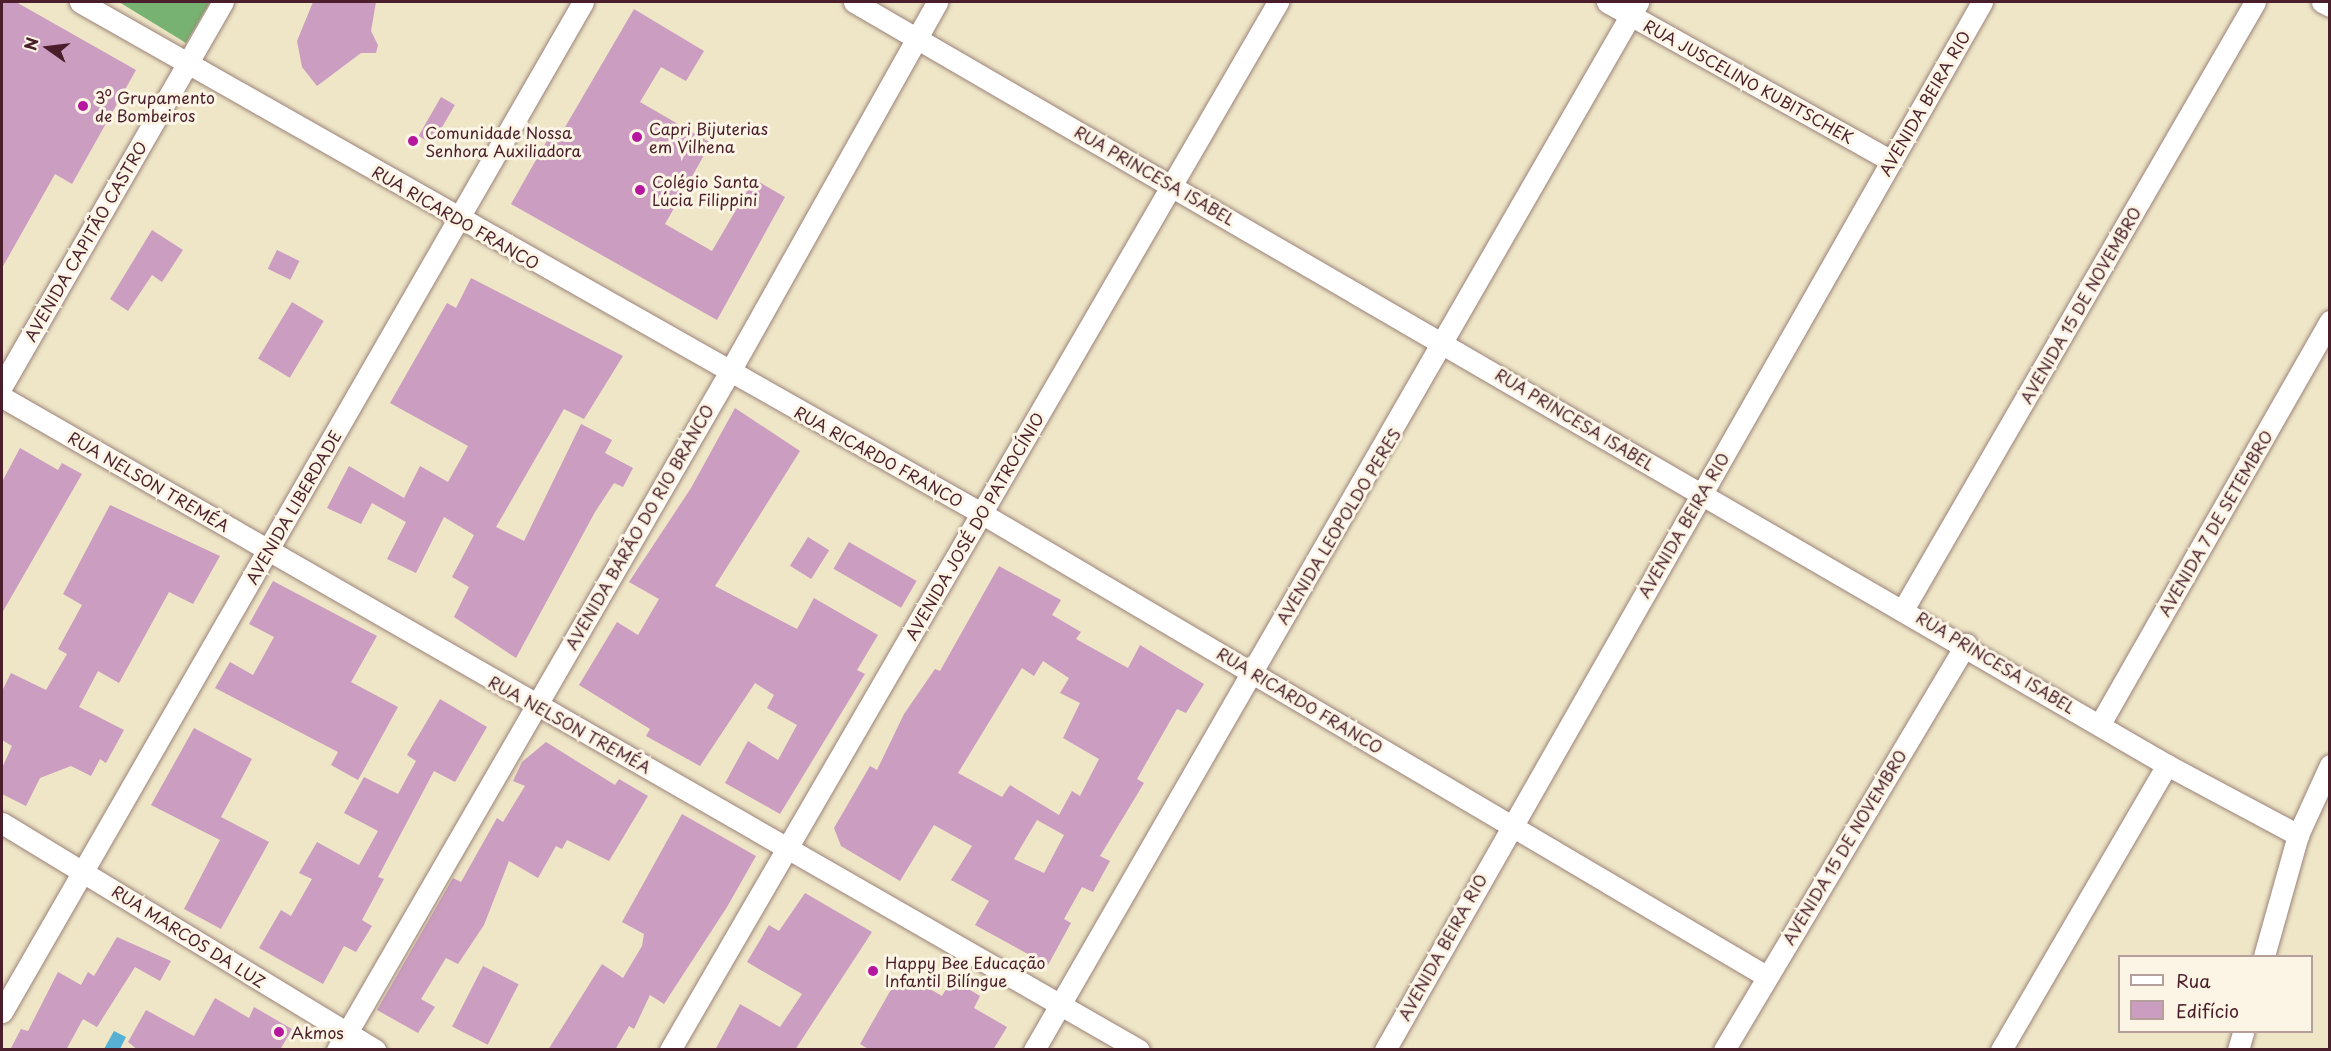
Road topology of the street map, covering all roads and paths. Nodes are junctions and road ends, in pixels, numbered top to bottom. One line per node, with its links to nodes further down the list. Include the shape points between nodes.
1 (80, 2): 14 (street, RUA RICARDO FRANCO)
2 (223, 2): 14 (street, AVENIDA CAPITÃO CASTRO)
3 (583, 2): 17 (street, AVENIDA LIBERDADE)
4 (854, 2): 13 (street, RUA PRINCESA ISABEL)
5 (937, 2): 13 (street, AVENIDA BARÃO DO RIO BRANCO)
6 (1278, 2): 16 (street, AVENIDA JOSÉ DO PATROCÍNIO)
7 (1607, 2): 12 (street, RUA JUSCELINO KUBITSCHEK)
8 (1983, 2): 15 (street, AVENIDA BEIRA RIO)
9 (2255, 2): 26 (street, AVENIDA 15 DE NOVEMBRO)
10 (2322, 2): 11 (street)
11 (2330, 6)
12 (1635, 8): 15 (street, RUA JUSCELINO KUBITSCHEK); 19 (street, AVENIDA LEOPOLDO PERES)
13 (917, 36): 16 (street, RUA PRINCESA ISABEL); 20 (street, AVENIDA BARÃO DO RIO BRANCO)
14 (187, 63): 17 (street, RUA RICARDO FRANCO); 21 (street, AVENIDA CAPITÃO CASTRO)
15 (1892, 161): 23 (street, AVENIDA BEIRA RIO)
16 (1172, 186): 19 (street, RUA PRINCESA ISABEL); 24 (street, AVENIDA JOSÉ DO PATROCÍNIO)
17 (459, 220): 20 (street, RUA RICARDO FRANCO); 25 (street, AVENIDA LIBERDADE)
18 (2330, 321): 30 (street, AVENIDA 7 DE SETEMBRO)
19 (1446, 343): 23 (street, RUA PRINCESA ISABEL); 28 (street, AVENIDA LEOPOLDO PERES)
20 (729, 373): 24 (street, RUA RICARDO FRANCO); 29 (street, AVENIDA BARÃO DO RIO BRANCO)
21 (2, 386)
22 (2, 397): 25 (street, RUA NELSON TREMÉA)
23 (1701, 494): 26 (street, RUA PRINCESA ISABEL); 34 (street, AVENIDA BEIRA RIO)
24 (981, 513): 28 (street, RUA RICARDO FRANCO); 36 (street, AVENIDA JOSÉ DO PATROCÍNIO)
25 (268, 549): 29 (street, RUA NELSON TREMÉA); 37 (street, AVENIDA LIBERDADE)
26 (1904, 608): 27 (street, RUA PRINCESA ISABEL)
27 (1966, 644): 30 (street, RUA PRINCESA ISABEL); 39 (street, AVENIDA 15 DE NOVEMBRO)
28 (1252, 671): 34 (street, RUA RICARDO FRANCO); 40 (street, AVENIDA LEOPOLDO PERES)
29 (535, 705): 36 (street, RUA NELSON TREMÉA); 43 (street, AVENIDA BARÃO DO RIO BRANCO)
30 (2100, 724): 31 (street, RUA PRINCESA ISABEL)
31 (2167, 765): 35 (street, RUA PRINCESA ISABEL); 50 (street)
32 (2330, 765): 35 (street)
33 (2, 824): 37 (street, RUA MARCOS DA LUZ)
34 (1510, 825): 39 (street, RUA RICARDO FRANCO); 48 (street, AVENIDA BEIRA RIO)
35 (2298, 835): 38 (street)
36 (789, 845): 40 (street, RUA NELSON TREMÉA); 45 (street, AVENIDA JOSÉ DO PATROCÍNIO)
37 (81, 869): 41 (street, AVENIDA LIBERDADE); 43 (street, RUA MARCOS DA LUZ)
38 (2265, 955)
39 (1766, 976): 49 (street, AVENIDA 15 DE NOVEMBRO)
40 (1060, 1006): 46 (street, AVENIDA LEOPOLDO PERES); 47 (street, RUA NELSON TREMÉA)
41 (2, 1012)
42 (2243, 1033): 51 (street)
43 (342, 1041): 44 (street, RUA MARCOS DA LUZ)
44 (375, 1050)
45 (670, 1050)
46 (1034, 1050)
47 (1139, 1050)
48 (1385, 1050)
49 (1724, 1050)
50 (2001, 1050)
51 (2238, 1050)

